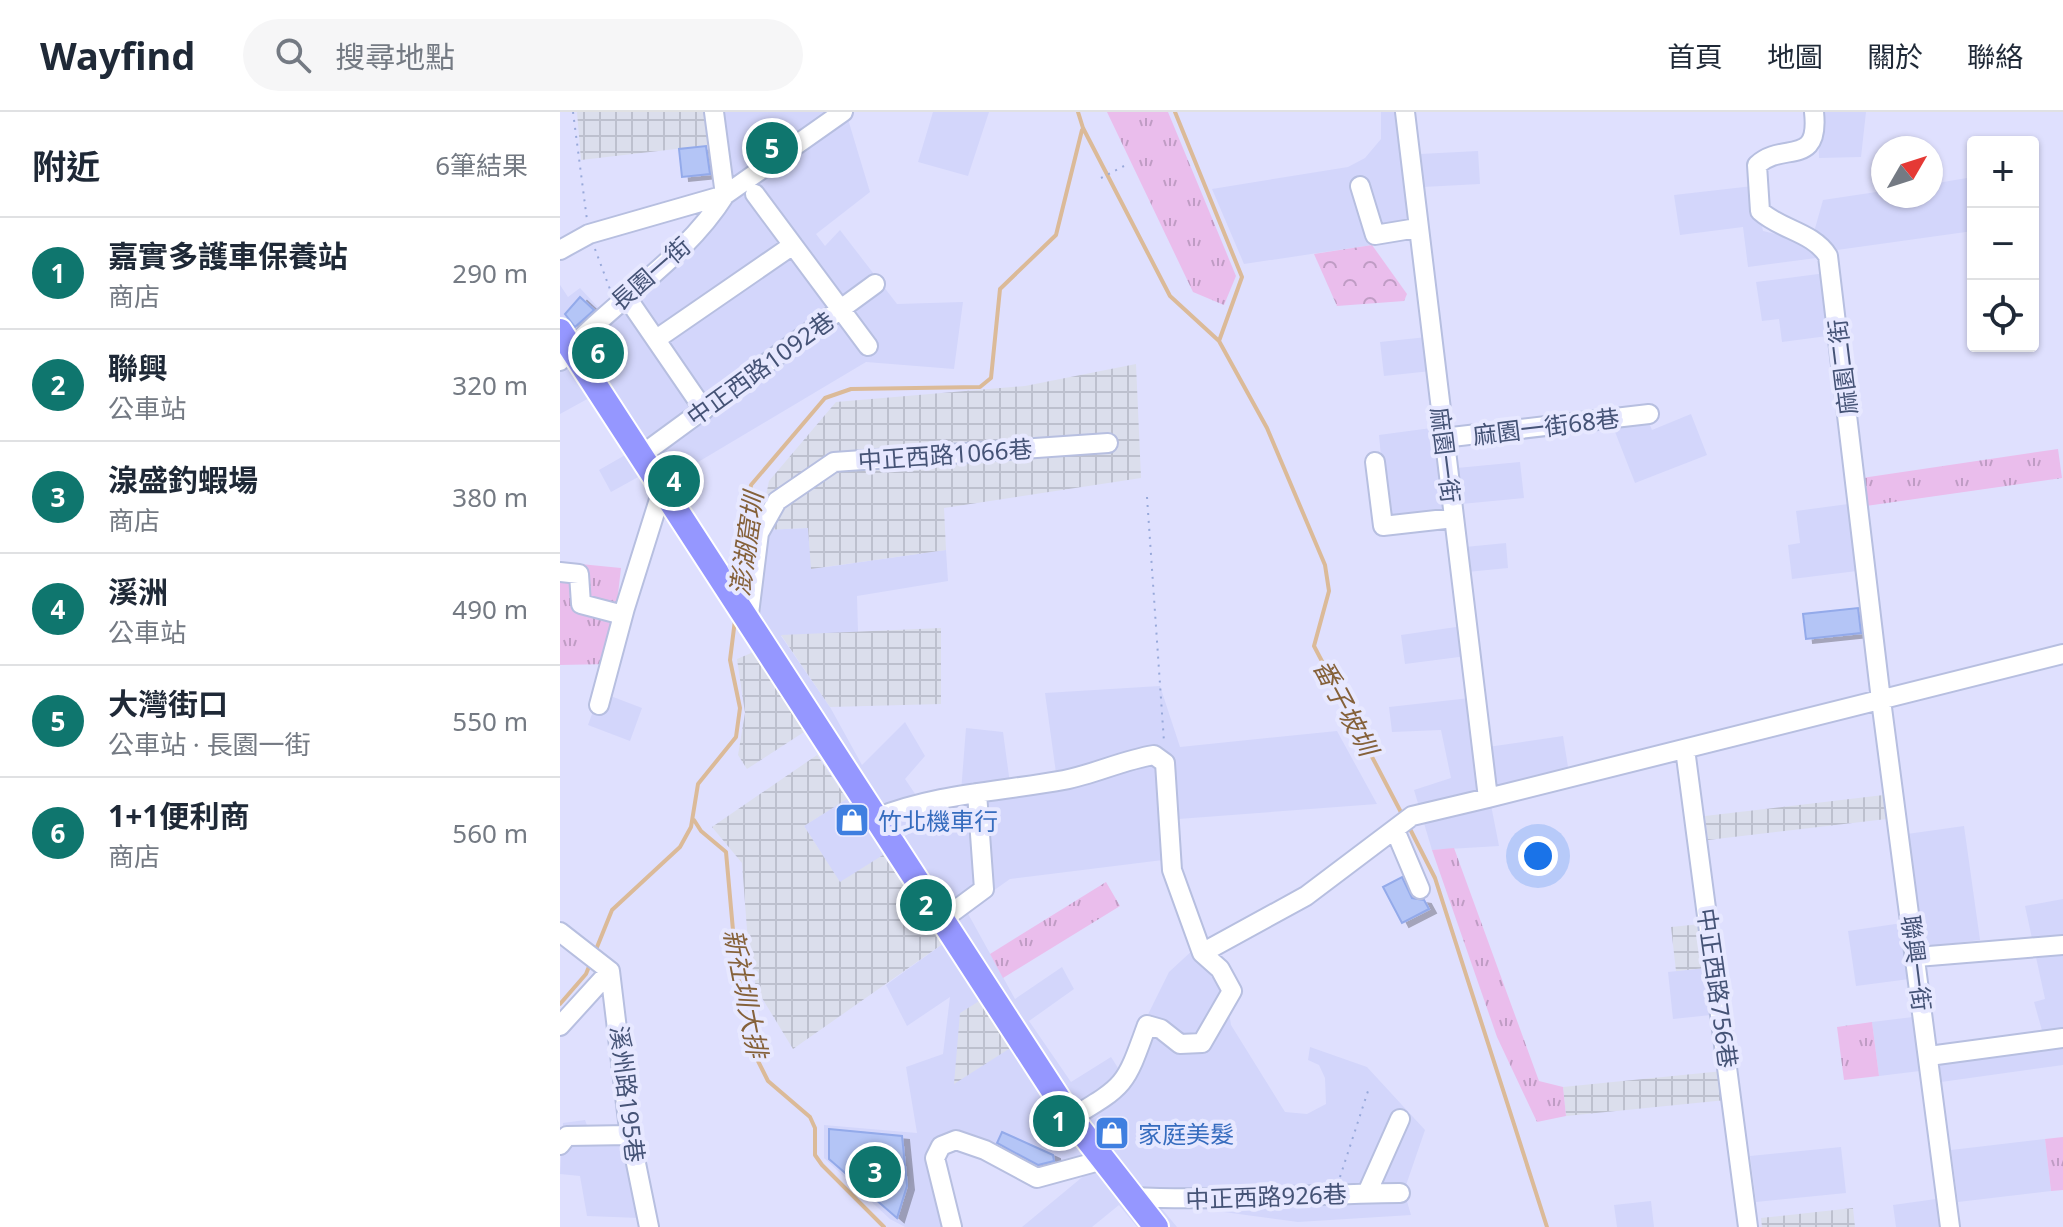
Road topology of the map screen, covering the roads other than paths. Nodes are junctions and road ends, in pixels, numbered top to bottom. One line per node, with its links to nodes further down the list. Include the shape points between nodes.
1 (714, 112): 7 (street)
2 (843, 112): 7 (street, 長園一街)
3 (1405, 112): 8 (street, 麻園一街)
4 (1814, 112): 29 (street, 麻園二街, via 1816,133 1808,146 1798,153 1767,156 1757,165 1756,182 1760,211 1821,245 1828,256)
5 (1360, 186): 8 (street, via 1375,235)
6 (755, 194): 9 (street, 中正西路1092巷)
7 (725, 195): 10 (street, 長園一街, via 589,234); 12 (street, 長園一街, via 714,213)
8 (1417, 228): 19 (street, 麻園一街)
9 (793, 245): 13 (street, 中正西路1092巷); 14 (street)
10 (560, 250)
11 (875, 284): 13 (street, 中正西路1092巷)
12 (624, 305): 14 (street); 16 (street, 長園一街)
13 (841, 309): 15 (street); 17 (street, 中正西路1092巷)
14 (658, 338): 17 (street)
15 (868, 346)
16 (564, 347): 21 (main road)
17 (704, 410): 21 (street, 中正西路1092巷)
18 (1649, 414): 19 (street, 麻園一街68巷)
19 (1443, 438): 24 (street, 麻園一街)
20 (1108, 443): 27 (street, 中正西路1066巷, via 834,462 777,501 759,533)
21 (640, 456): 23 (main road)
22 (1375, 462): 24 (street, via 1383,526)
23 (662, 490): 26 (street); 27 (main road)
24 (1454, 518): 33 (street, 麻園一街)
25 (560, 572): 26 (street, via 579,574 581,604)
26 (623, 615): 30 (street)
27 (748, 622): 34 (main road)
28 (2063, 654): 29 (street)
29 (1881, 700): 31 (street); 41 (street, 聯興一街)
30 (599, 705)
31 (1685, 749): 33 (street); 57 (street, 中正西路756巷)
32 (977, 793): 34 (street, via 918,802); 37 (street, via 984,889); 40 (street, via 1067,779 1154,755 1165,763 1172,870)
33 (1488, 798): 35 (street, via 1412,816)
34 (876, 818): 37 (main road)
35 (1395, 830): 36 (street); 40 (street, via 1306,896)
36 (1420, 889)
37 (942, 920): 46 (main road)
38 (560, 932): 42 (street)
39 (2063, 945): 41 (street)
40 (1202, 953): 46 (street, via 1220,969 1232,991 1202,1043 1180,1044 1147,1025 1128,1077 1116,1091)
41 (1917, 957): 45 (street, 聯興一街)
42 (606, 967): 43 (street); 48 (street, 溪州路195巷)
43 (560, 1026)
44 (2063, 1038): 45 (street)
45 (1929, 1056): 58 (street, 聯興一街)
46 (1071, 1118): 50 (main road)
47 (1400, 1119): 51 (street)
48 (630, 1135): 49 (street, via 567,1136); 54 (street, 溪州路195巷)
49 (560, 1145)
50 (1103, 1160): 53 (main road); 55 (street, via 1037,1178 956,1140 941,1146 935,1158)
51 (1367, 1193): 52 (street, 中正西路926巷); 53 (street, 中正西路926巷, via 1210,1200)
52 (1400, 1193)
53 (1131, 1197): 56 (main road)
54 (649, 1227)
55 (952, 1227)
56 (1156, 1227)
57 (1748, 1227)
58 (1950, 1227)

